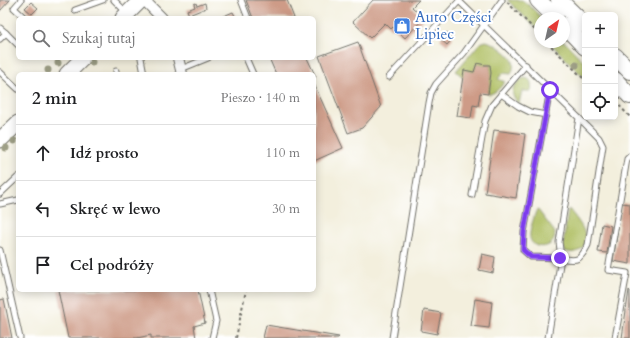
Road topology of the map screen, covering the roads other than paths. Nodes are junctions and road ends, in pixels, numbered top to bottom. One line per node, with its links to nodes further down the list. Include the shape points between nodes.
1 (21, 0): 12 (lane, via 14,8)
2 (103, 0): 10 (lane)
3 (114, 0): 13 (lane)
4 (142, 0): 13 (street); 14 (street)
5 (241, 0): 15 (lane)
6 (460, 0): 17 (lane); 35 (lane)
7 (502, 0): 17 (lane)
8 (538, 0): 11 (main road)
9 (559, 0): 16 (main road)
10 (74, 10)
11 (550, 12)
12 (23, 16)
13 (125, 16)
14 (160, 16)
15 (247, 16)
16 (582, 22)
17 (483, 25): 29 (lane); 56 (lane, via 431,93)
18 (0, 28): 20 (lane)
19 (570, 31): 23 (main road)
20 (6, 33): 21 (lane); 22 (lane)
21 (0, 39)
22 (16, 43)
23 (582, 44)
24 (618, 59): 30 (main road)
25 (141, 60): 32 (lane)
26 (178, 60): 33 (street)
27 (204, 60): 33 (lane)
28 (247, 60): 34 (lane)
29 (526, 66): 38 (lane); 39 (lane)
30 (630, 71)
31 (0, 72): 37 (lane)
32 (144, 72)
33 (181, 72)
34 (252, 72)
35 (389, 77)
36 (618, 83): 40 (main road)
37 (16, 87)
38 (550, 90): 41 (lane); 42 (lane)
39 (502, 94): 41 (lane, via 530,112); 48 (lane, via 492,105 485,121)
40 (630, 96)
41 (546, 115): 52 (lane, via 524,232 523,250 531,257)
42 (579, 118): 52 (lane, via 559,242); 52 (lane, via 599,138 603,146 588,245 582,256 572,261)
43 (16, 125): 44 (street)
44 (1, 137)
45 (630, 156): 58 (lane, via 626,159 608,270 627,273)
46 (16, 179): 47 (lane)
47 (0, 194)
48 (472, 195)
49 (16, 200): 50 (lane)
50 (0, 204)
51 (0, 250): 54 (lane)
52 (560, 258): 57 (lane)
53 (209, 292): 55 (lane, via 216,321)
54 (20, 338)
55 (212, 338)
56 (392, 338)
57 (548, 338)
58 (615, 338)

